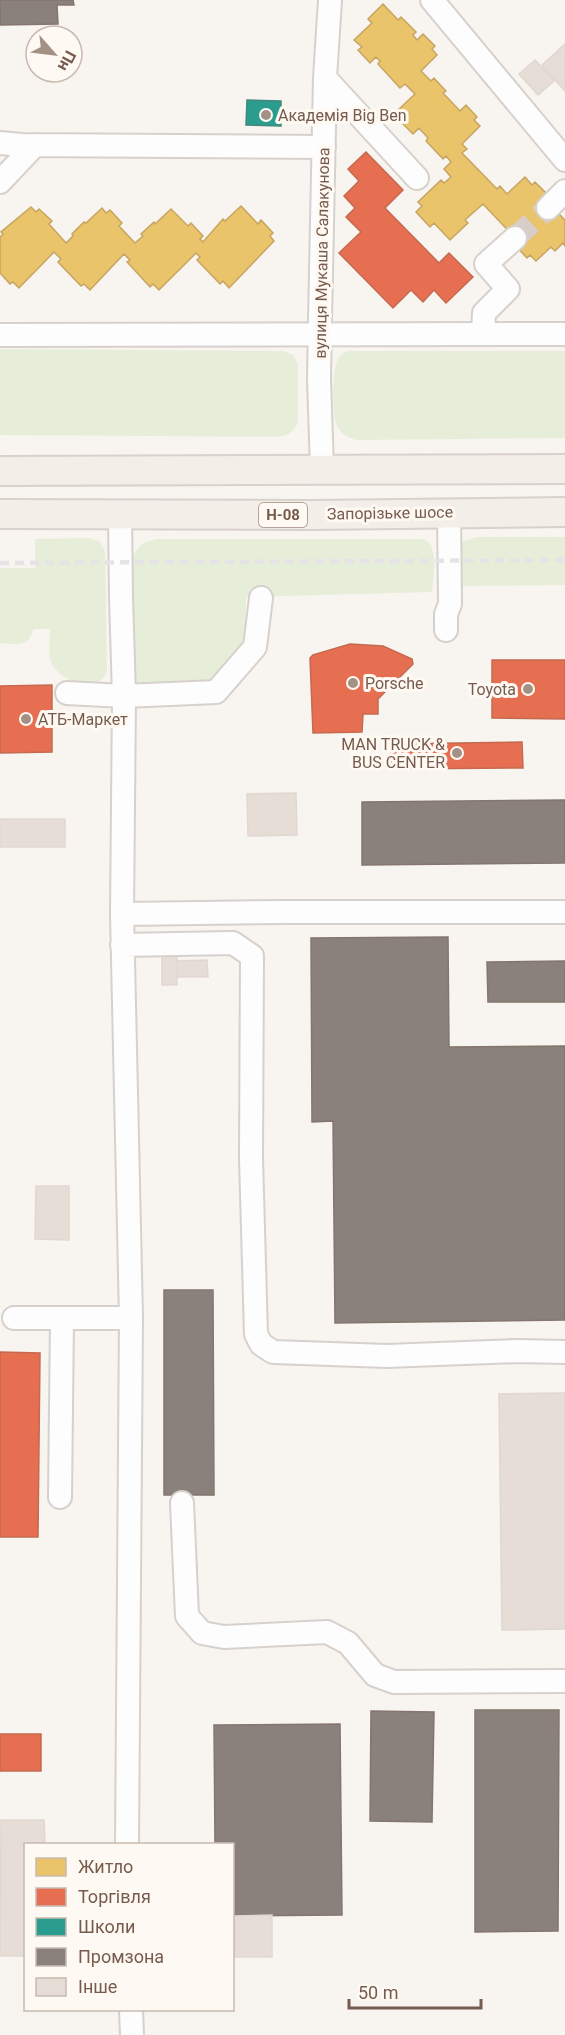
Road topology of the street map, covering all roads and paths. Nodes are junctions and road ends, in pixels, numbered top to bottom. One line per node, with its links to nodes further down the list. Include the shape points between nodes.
1 (330, 0): 3 (street, вулиця Мукаша Салакунова)
2 (432, 0): 7 (street)
3 (325, 78): 6 (street, вулиця Мукаша Салакунова); 8 (street)
4 (0, 143): 5 (street)
5 (35, 145): 6 (street); 9 (street)
6 (324, 147): 16 (street, вулиця Мукаша Салакунова)
7 (565, 160)
8 (417, 178)
9 (0, 182)
10 (565, 191): 11 (street)
11 (548, 208)
12 (515, 238): 13 (street, via 486,264 508,289 484,314)
13 (483, 334): 14 (street); 16 (street)
14 (565, 334)
15 (0, 335): 16 (street)
16 (320, 335): 17 (street, вулиця Мукаша Салакунова)
17 (322, 469): 18 (main road); 19 (main road)
18 (565, 469)
19 (0, 471)
20 (449, 512): 21 (main road, Запорізьке шосе / Н-08); 23 (main road, Запорізьке шосе / Н-08); 25 (street, via 450,604)
21 (565, 512)
22 (0, 514): 23 (main road, Запорізьке шосе / Н-08)
23 (120, 514): 27 (street)
24 (261, 598): 27 (street, via 255,648 216,692)
25 (446, 630)
26 (67, 693): 27 (street)
27 (124, 696): 29 (street)
28 (565, 912): 29 (street)
29 (122, 914): 30 (street)
30 (122, 945): 32 (street); 34 (street, via 233,943 252,956 251,1158 256,1334 261,1344 273,1352 387,1356)
31 (14, 1318): 33 (street)
32 (131, 1318): 33 (street); 38 (street)
33 (62, 1319): 35 (street)
34 (565, 1352)
35 (60, 1497)
36 (182, 1503): 37 (street, via 187,1616 202,1633 224,1637 327,1632 348,1642 375,1675 394,1682)
37 (565, 1681)
38 (127, 1843)
39 (131, 2011): 40 (street)
40 (132, 2035)

